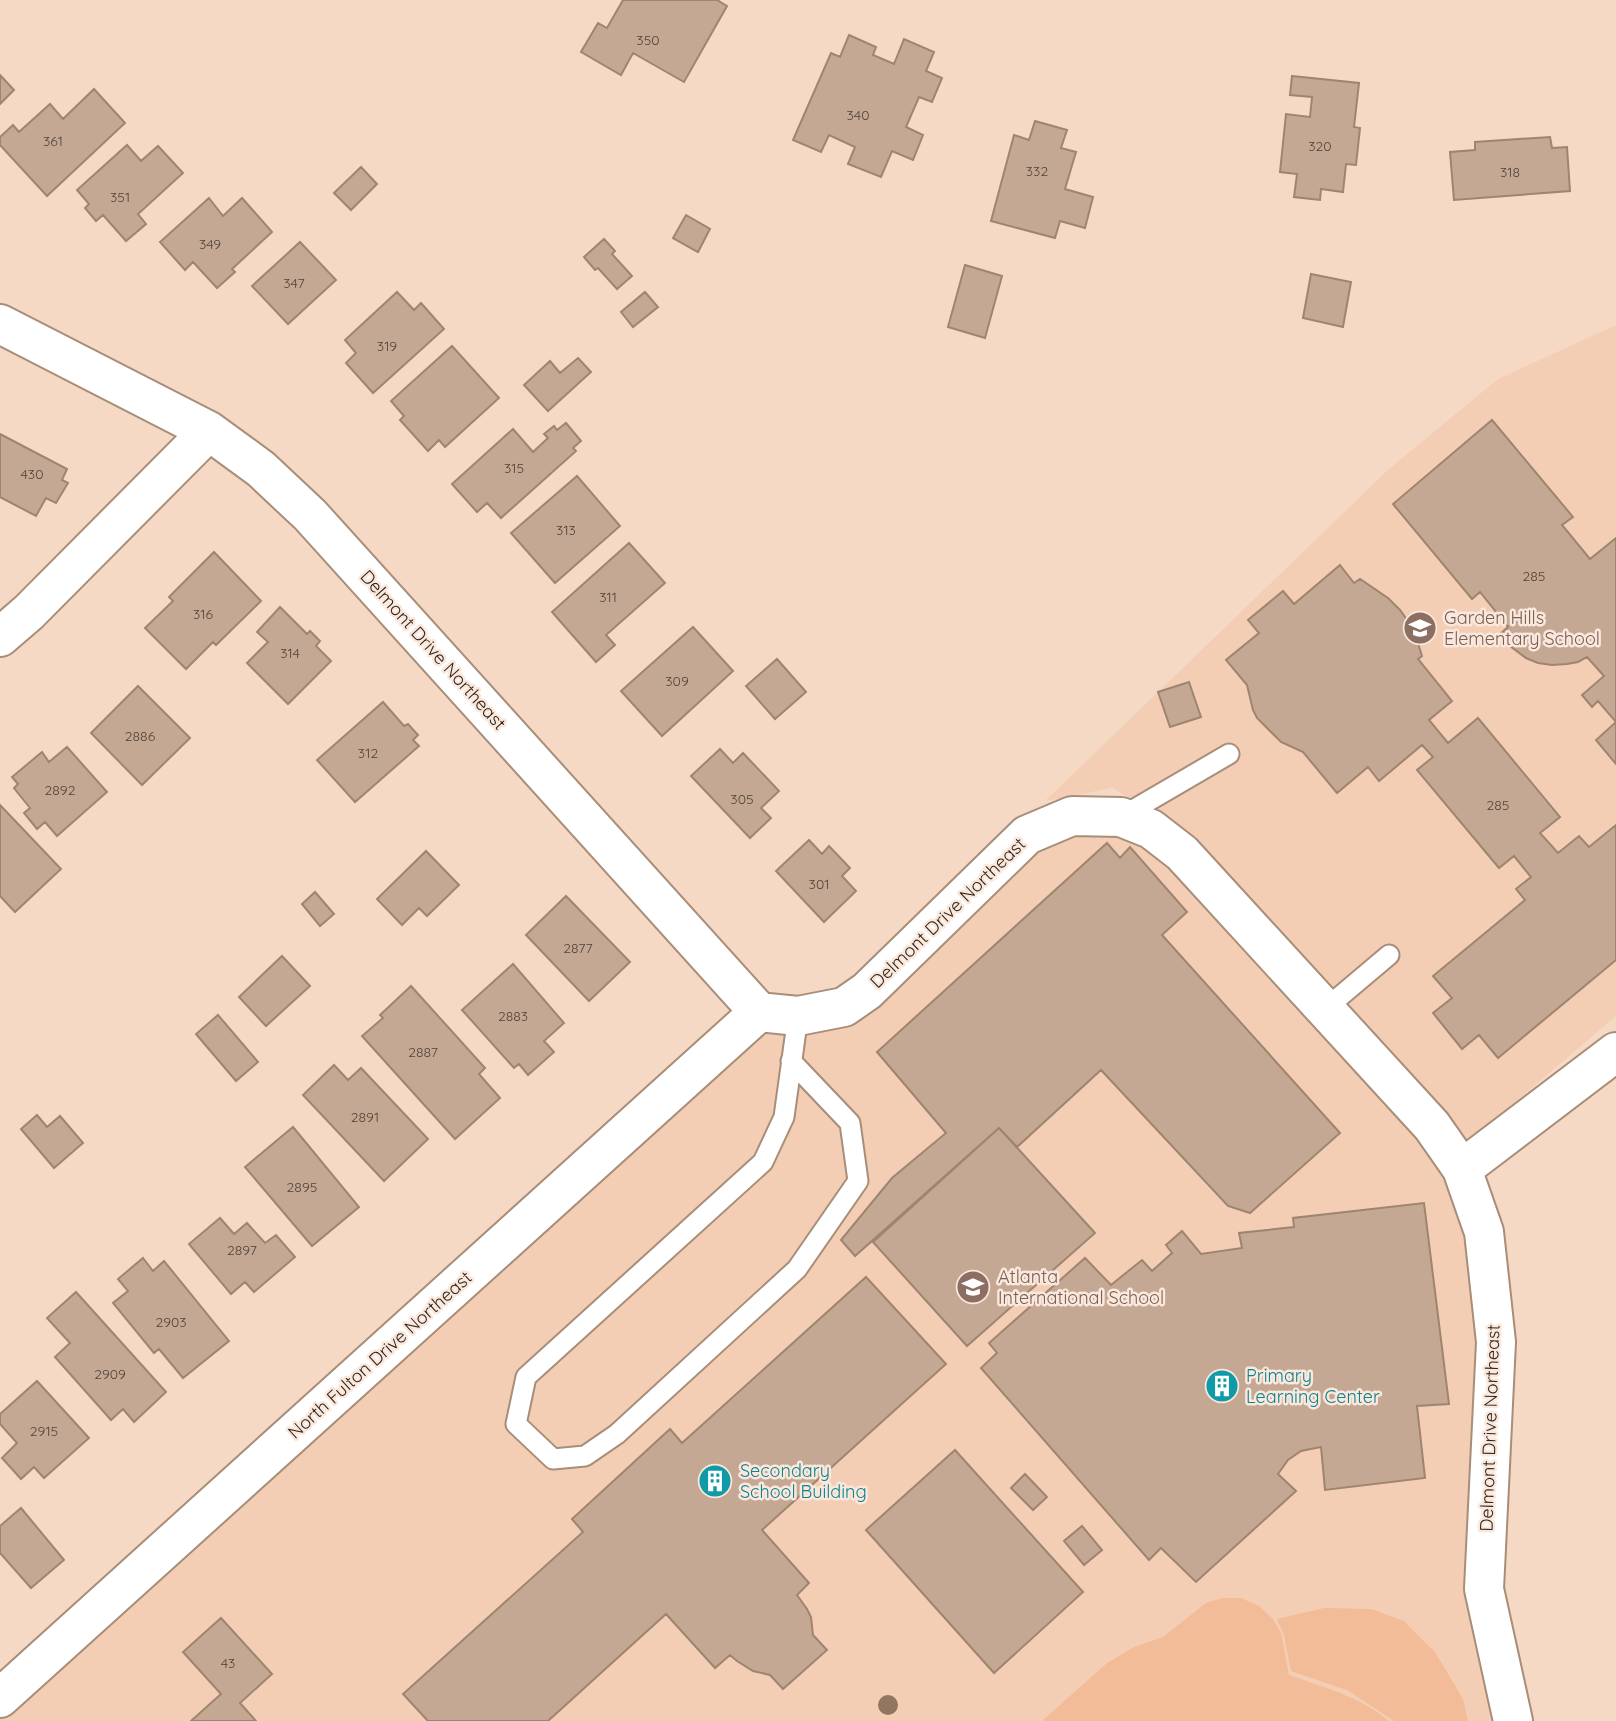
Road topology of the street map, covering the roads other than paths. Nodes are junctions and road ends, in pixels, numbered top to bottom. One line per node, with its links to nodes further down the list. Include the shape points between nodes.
1 (0, 324): 2 (street, Delmont Drive Northeast)
2 (209, 431): 3 (street); 8 (street, Delmont Drive Northeast, via 261,469 310,515)
3 (0, 637)
4 (1229, 754): 5 (lane)
5 (1121, 817): 7 (street, Delmont Drive Northeast, via 1151,829 1182,853); 9 (street, Delmont Drive Northeast, via 1072,816 1027,835 867,991 844,1007)
6 (1389, 955): 7 (lane)
7 (1325, 1009): 12 (street, Delmont Drive Northeast, via 1432,1126)
8 (759, 1012): 9 (street, Delmont Drive Northeast); 13 (street, North Fulton Drive Northeast)
9 (798, 1016): 11 (lane)
10 (1616, 1052): 12 (street)
11 (791, 1061): 11 (lane, via 784,1117 763,1162 526,1377 516,1424 553,1459 585,1456 617,1434 797,1269 858,1181 850,1123)
12 (1462, 1169): 14 (street, Delmont Drive Northeast, via 1484,1232 1496,1342 1484,1589)
13 (0, 1698)
14 (1513, 1721)

